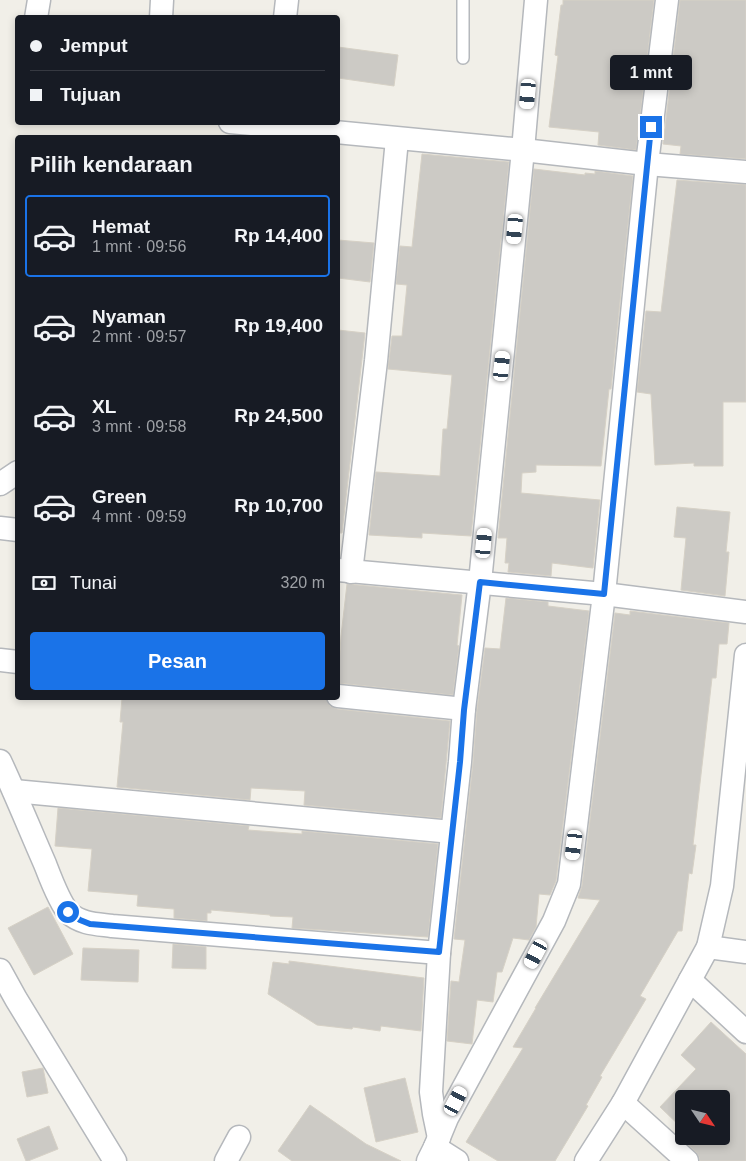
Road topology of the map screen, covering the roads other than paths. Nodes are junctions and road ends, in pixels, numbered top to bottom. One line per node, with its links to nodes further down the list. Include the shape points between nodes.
1 (39, 0): 7 (street)
2 (162, 0): 8 (street)
3 (286, 0): 9 (street)
4 (463, 0): 10 (lane)
5 (536, 0): 14 (street)
6 (667, 0): 15 (street)
7 (36, 15)
8 (161, 15)
9 (285, 15)
10 (463, 58)
11 (250, 125): 12 (street)
12 (276, 129): 13 (street)
13 (397, 139): 14 (street); 21 (street, via 375,370)
14 (523, 150): 15 (street); 22 (street)
15 (647, 164): 16 (street); 23 (street)
16 (746, 172)
17 (15, 474): 18 (street)
18 (0, 484)
19 (0, 528): 20 (street)
20 (15, 530)
21 (344, 571): 22 (street)
22 (480, 582): 23 (street); 29 (street)
23 (604, 594): 24 (street); 41 (street, via 569,884 554,921 447,1118)
24 (746, 612)
25 (746, 655): 33 (street, via 722,886)
26 (0, 660): 27 (street)
27 (15, 662)
28 (340, 696): 29 (street)
29 (464, 710): 32 (street)
30 (0, 762): 31 (street)
31 (14, 791): 32 (street); 34 (street, via 58,895 68,912 90,924)
32 (452, 832): 34 (street)
33 (708, 947): 35 (street); 37 (street)
34 (439, 952): 41 (street, via 431,1092)
35 (746, 952)
36 (0, 970): 42 (street)
37 (690, 980): 38 (street); 39 (street)
38 (746, 1032)
39 (623, 1103): 45 (street); 46 (street)
40 (239, 1137): 43 (street)
41 (434, 1149): 44 (street)
42 (114, 1161)
43 (226, 1161)
44 (458, 1161)
45 (586, 1161)
46 (687, 1161)

